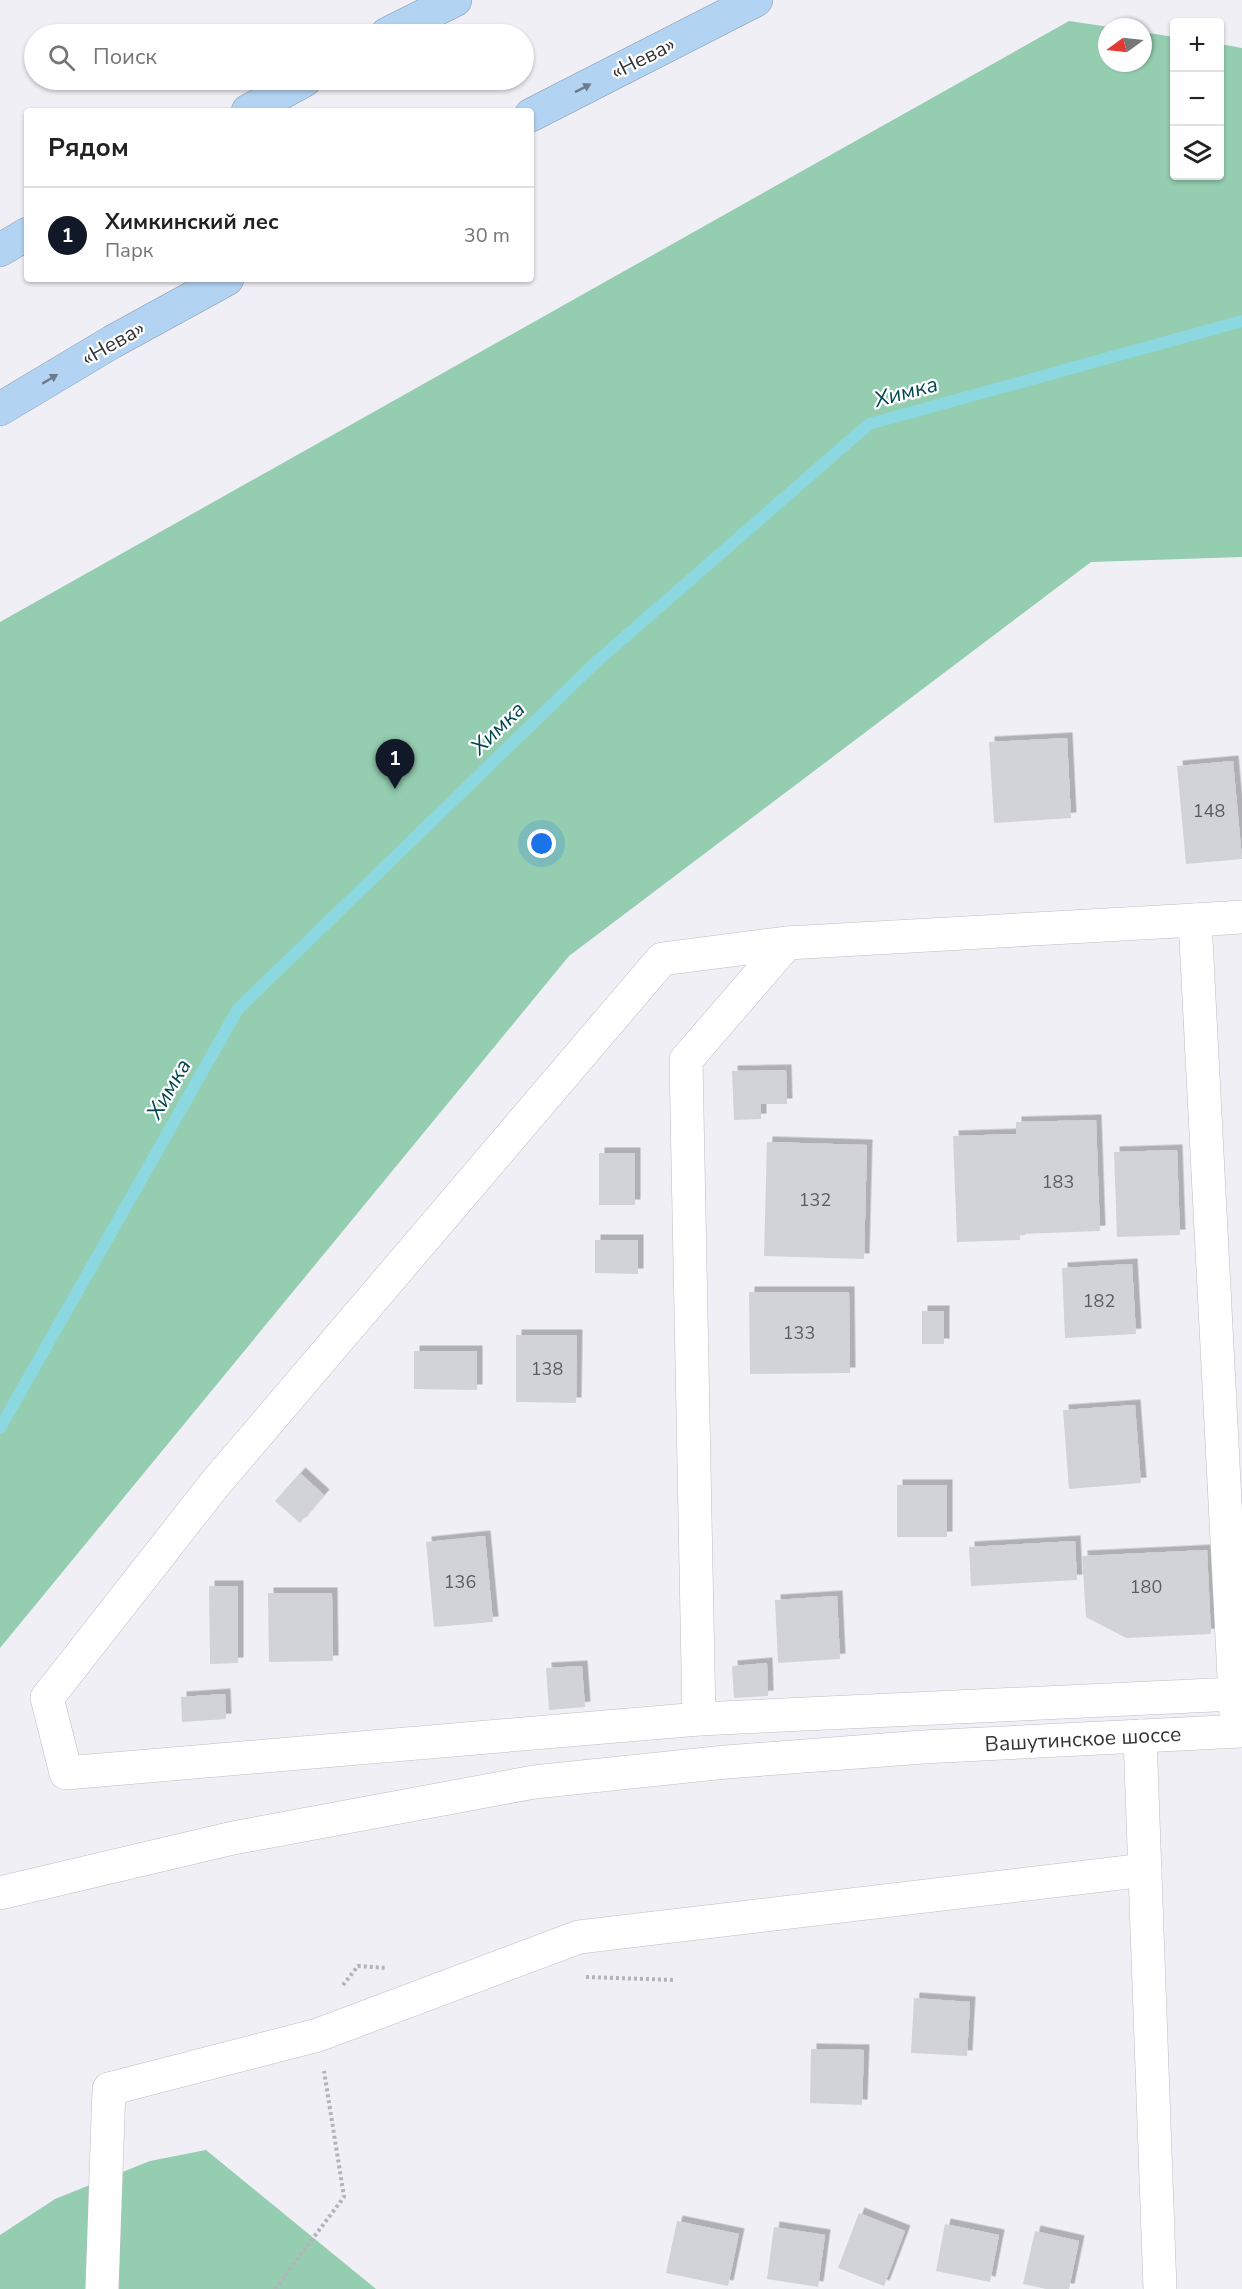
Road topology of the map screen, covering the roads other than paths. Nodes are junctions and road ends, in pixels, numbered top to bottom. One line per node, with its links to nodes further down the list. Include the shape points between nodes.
1 (455, 0): 3 (highway)
2 (756, 0): 6 (highway, «Нева», one-way to 2)
3 (407, 24)
4 (287, 90): 5 (highway)
5 (254, 108)
6 (534, 113)
7 (24, 236): 8 (highway)
8 (0, 250)
9 (222, 282): 10 (highway, «Нева», one-way to 9)
10 (0, 409)
11 (1242, 917): 12 (street)
12 (1195, 920): 13 (street); 14 (street)
13 (787, 943): 15 (street, via 686,1060); 15 (street, via 662,959 214,1485 47,1698 66,1773)
14 (1235, 1694): 15 (street); 16 (street)
15 (699, 1719)
16 (1240, 1731): 17 (street, Вашутинское шоссе)
17 (1140, 1736): 18 (street); 19 (street, Вашутинское шоссе, via 923,1747 534,1782 233,1838)
18 (1145, 1870): 20 (street, via 579,1937 318,2035 110,2089); 21 (street)
19 (0, 1893)
20 (102, 2289)
21 (1161, 2289)

